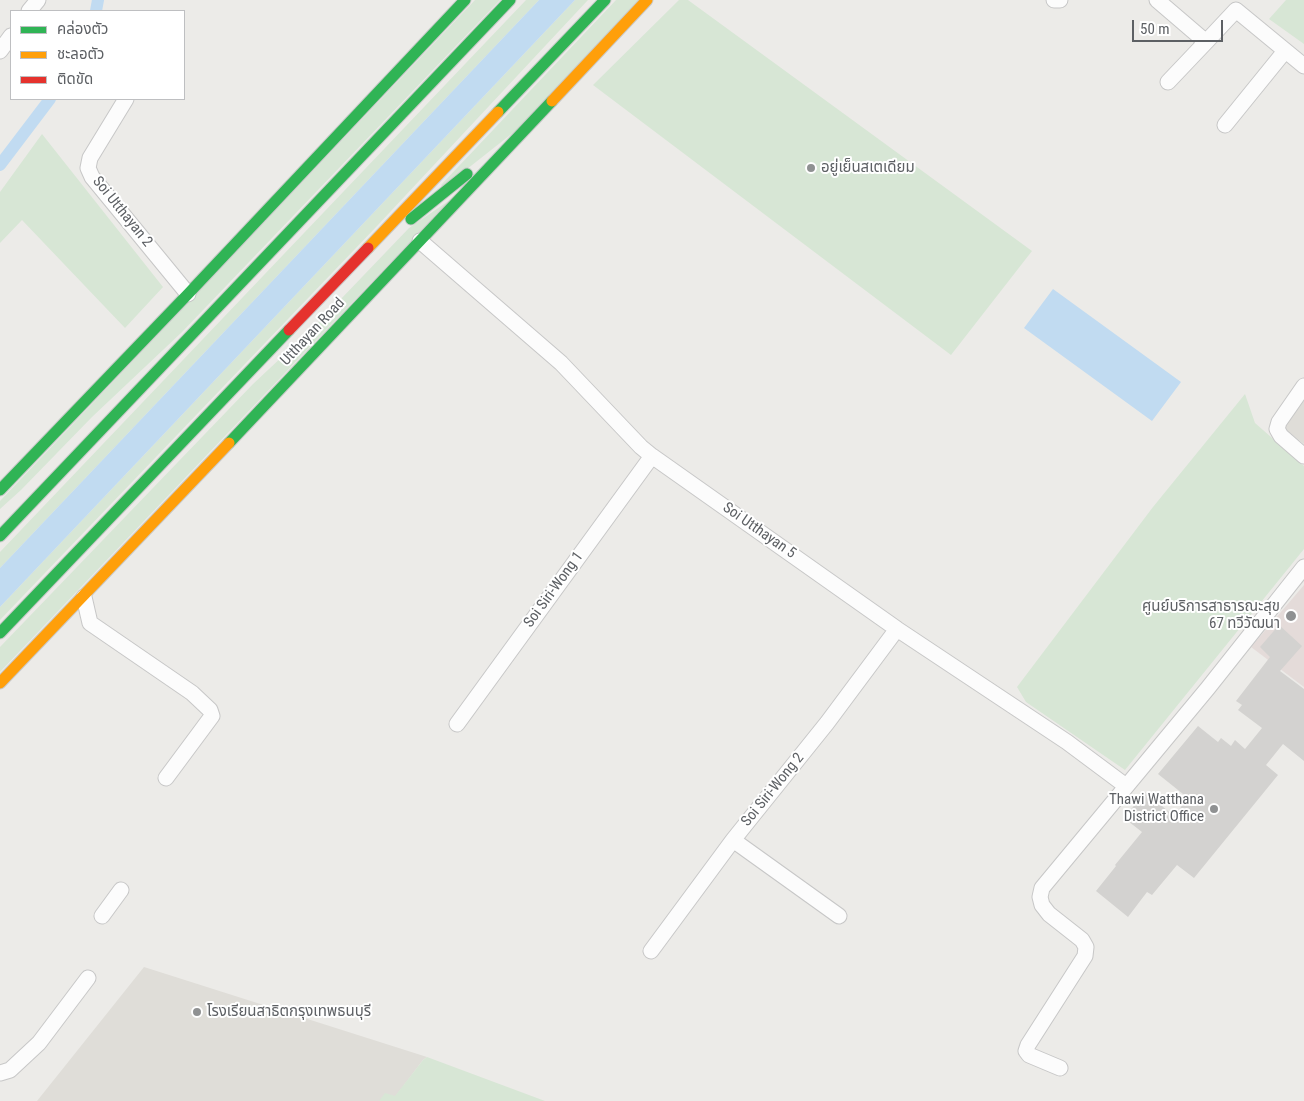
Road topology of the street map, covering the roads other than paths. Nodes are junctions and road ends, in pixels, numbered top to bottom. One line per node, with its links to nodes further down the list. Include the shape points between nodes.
1 (38, 0): 10 (street)
2 (465, 0): 22 (main road)
3 (510, 0): 26 (main road)
4 (605, 0): 21 (main road, Utthayan Road)
5 (647, 0): 19 (main road, Utthayan Road)
6 (1054, 0): 7 (street)
7 (1060, 0)
8 (1157, 0): 12 (street)
9 (1240, 5): 12 (street); 14 (street)
10 (30, 10)
11 (10, 37): 13 (street)
12 (1206, 42): 16 (street)
13 (0, 51)
14 (1285, 51): 15 (street); 18 (street)
15 (1304, 66)
16 (1168, 82)
17 (125, 100): 22 (street, Soi Utthayan 2, via 90,158 88,168)
18 (1226, 125)
19 (526, 128): 20 (main road, Utthayan Road); 21 (main road, via 414,218)
20 (420, 241): 24 (street, Soi Utthayan 5, via 561,363); 31 (main road, Utthayan Road)
21 (375, 242): 33 (main road, Utthayan Road)
22 (188, 294): 27 (main road)
23 (1304, 386): 25 (street, via 1278,422 1277,430)
24 (652, 456): 32 (street, Soi Utthayan 5); 35 (street, Soi Siri-Wong 1)
25 (1304, 456)
26 (67, 466): 28 (main road); 29 (main road)
27 (0, 490)
28 (15, 504)
29 (0, 536)
30 (1304, 568): 37 (street)
31 (84, 597): 34 (main road, Utthayan Road); 36 (street, via 90,623 192,693 210,710 212,716)
32 (898, 629): 37 (street, Soi Utthayan 5, via 1067,742); 38 (street, Soi Siri-Wong 2, via 827,724)
33 (0, 633)
34 (0, 683)
35 (457, 724)
36 (166, 778)
37 (1126, 786): 44 (street, via 1042,888 1042,905 1086,947 1085,956 1026,1050 1029,1055)
38 (733, 840): 41 (street); 42 (street, Soi Siri-Wong 2)
39 (120, 890): 40 (street)
40 (102, 916)
41 (839, 916)
42 (651, 951)
43 (88, 978): 45 (street, via 39,1043 10,1070)
44 (1060, 1068)
45 (0, 1073)

